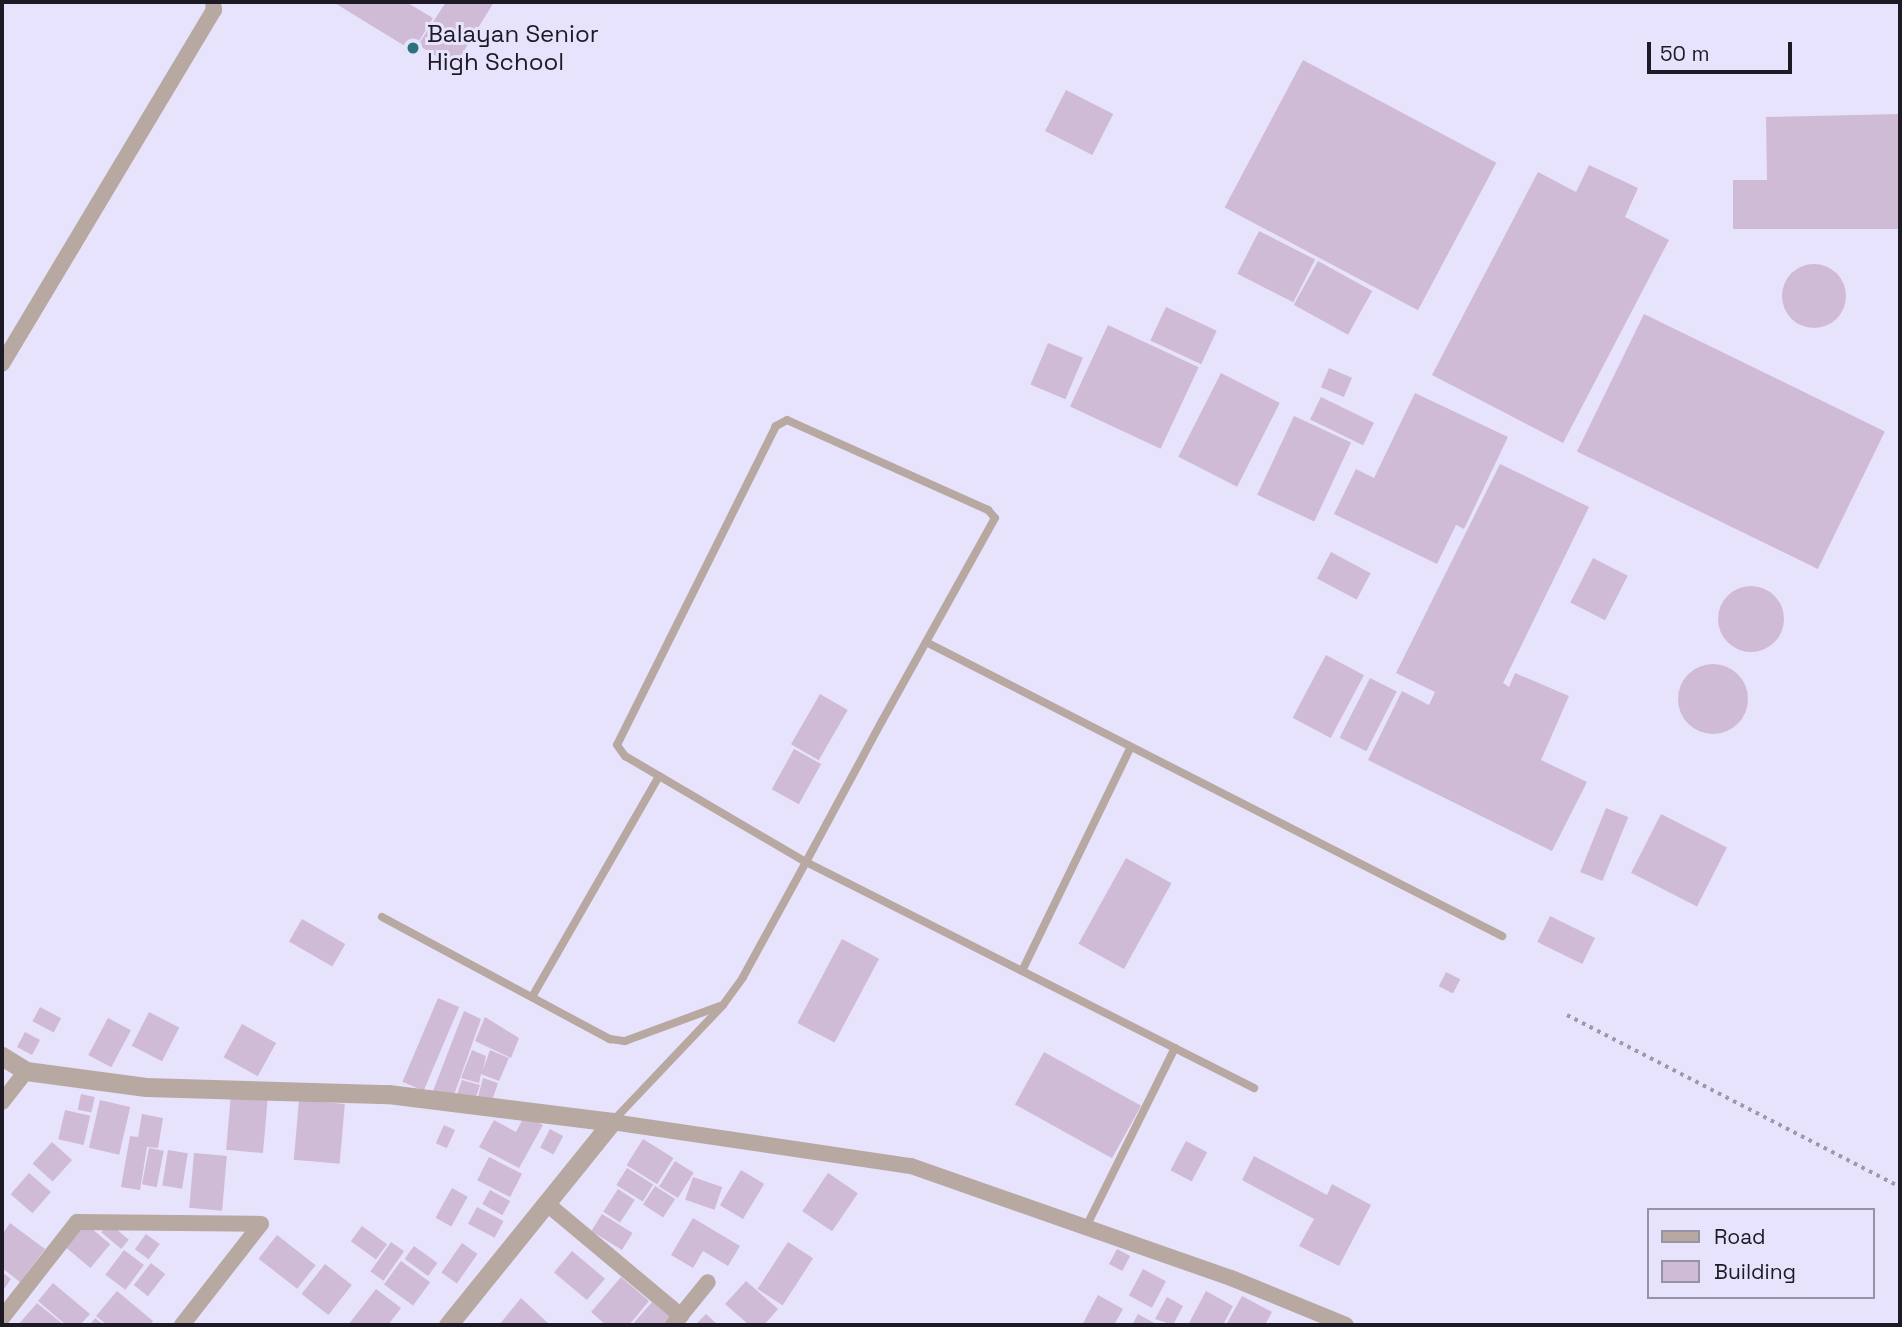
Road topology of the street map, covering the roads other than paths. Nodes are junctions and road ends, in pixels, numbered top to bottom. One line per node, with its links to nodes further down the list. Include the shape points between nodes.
1 (213, 2): 2 (street, via 214,10)
2 (2, 364)
3 (926, 642): 4 (lane); 5 (lane, via 995,518 988,510 787,419 776,426 617,746); 6 (lane)
4 (1131, 747): 8 (lane); 9 (lane)
5 (659, 776): 6 (lane); 10 (lane)
6 (806, 862): 9 (lane); 11 (lane)
7 (382, 916): 10 (lane)
8 (1502, 936)
9 (1022, 971): 12 (lane)
10 (532, 997): 11 (lane, via 610,1038 625,1041)
11 (723, 1006): 17 (lane)
12 (1175, 1048): 15 (lane); 19 (lane)
13 (2, 1056): 14 (street)
14 (26, 1071): 16 (street); 17 (street, via 146,1087 388,1094)
15 (1254, 1088)
16 (2, 1101)
17 (612, 1122): 18 (street); 19 (street, via 911,1166)
18 (546, 1203): 22 (street); 24 (street)
19 (1085, 1230): 25 (street, via 1231,1278)
20 (708, 1282): 22 (street)
21 (2, 1318): 23 (street, via 77,1222 261,1224)
22 (677, 1320)
23 (183, 1325)
24 (448, 1325)
25 (1346, 1325)

